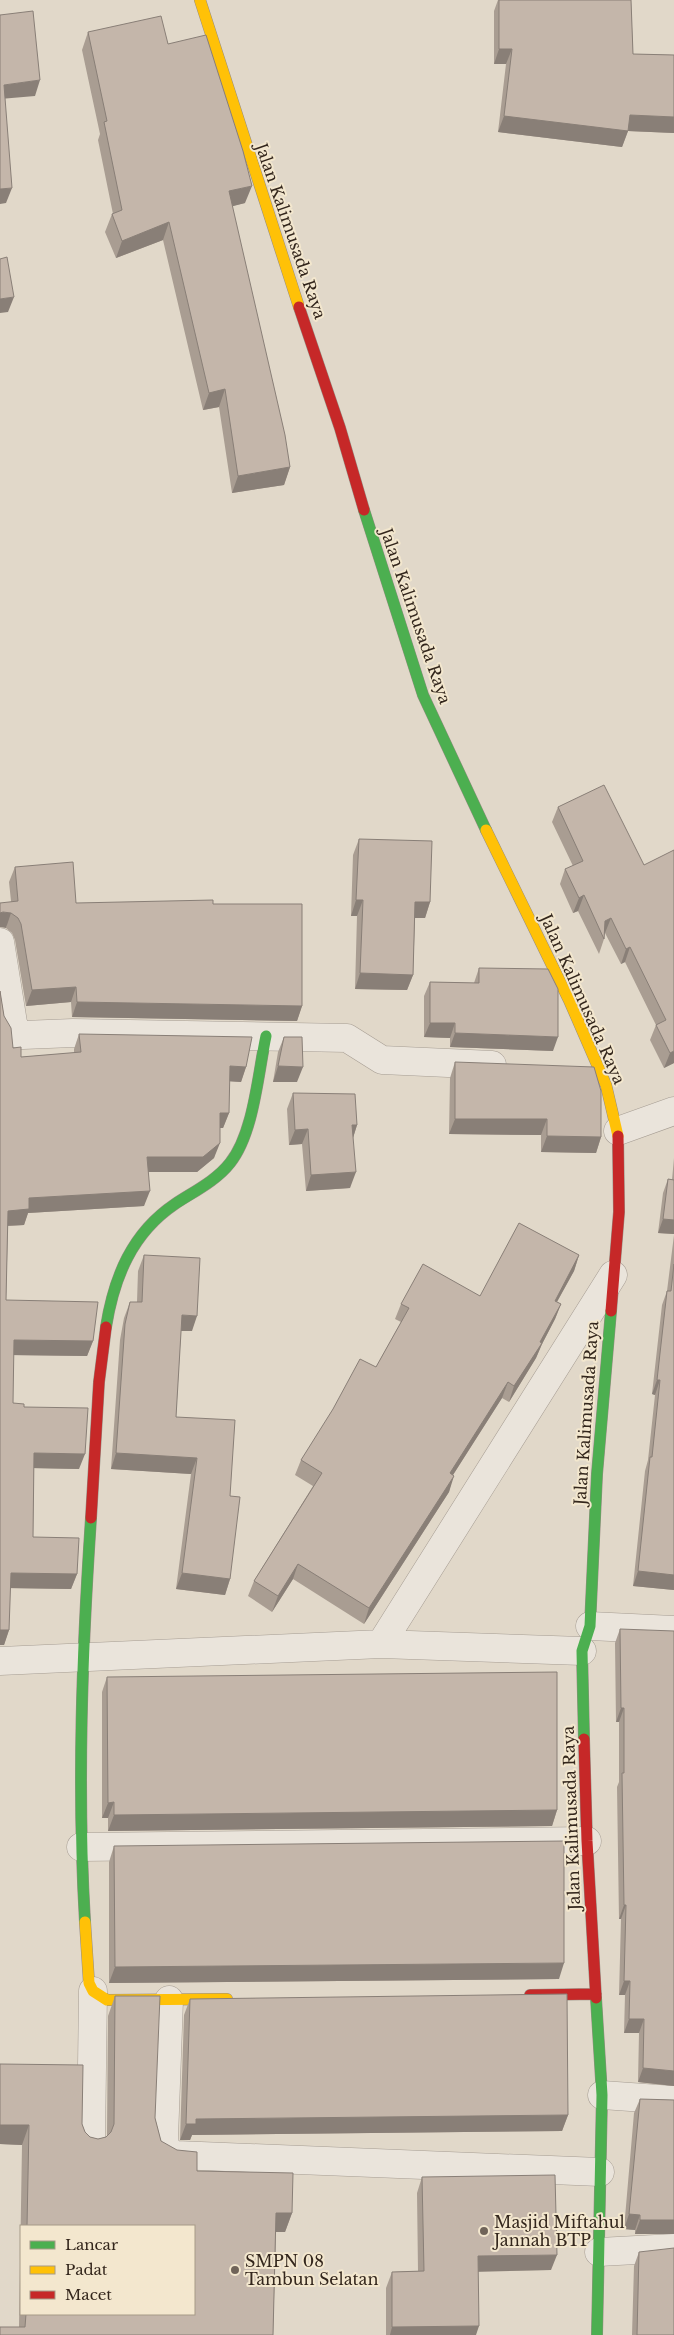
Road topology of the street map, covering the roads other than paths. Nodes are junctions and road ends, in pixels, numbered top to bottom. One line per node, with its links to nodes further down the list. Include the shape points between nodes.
1 (200, 0): 6 (street, Jalan Kalimusada Raya, via 340,428 383,575 423,695)
2 (0, 942): 3 (street, via 14,1029 18,1034)
3 (266, 1036): 4 (street, via 347,1038 374,1057 396,1062); 13 (street, via 242,1143 230,1164 140,1234 111,1298 99,1382)
4 (521, 1065)
5 (570, 1067): 6 (street)
6 (599, 1068): 8 (street, Jalan Kalimusada Raya)
7 (674, 1112): 8 (street)
8 (618, 1131): 9 (street, Jalan Kalimusada Raya, via 619,1212)
9 (613, 1275): 11 (street, Jalan Kalimusada Raya); 12 (street)
10 (674, 1630): 11 (street)
11 (586, 1638): 12 (street); 15 (street, Jalan Kalimusada Raya)
12 (381, 1644): 13 (street)
13 (82, 1659): 14 (street); 16 (street)
14 (0, 1662)
15 (587, 1841): 16 (street); 18 (street, Jalan Kalimusada Raya)
16 (81, 1847): 17 (street, via 89,1983)
17 (93, 1991): 21 (street, via 107,2000); 24 (street)
18 (596, 1994): 19 (street); 22 (street, Jalan Kalimusada Raya)
19 (516, 1995)
20 (239, 1999): 21 (street)
21 (169, 2000): 25 (street, via 164,2138 166,2151 176,2155)
22 (602, 2095): 23 (street); 25 (street, Jalan Kalimusada Raya)
23 (674, 2100)
24 (91, 2143)
25 (600, 2172): 27 (street, Jalan Kalimusada Raya)
26 (674, 2248): 27 (street)
27 (599, 2252): 28 (street, Jalan Kalimusada Raya)
28 (597, 2335)

